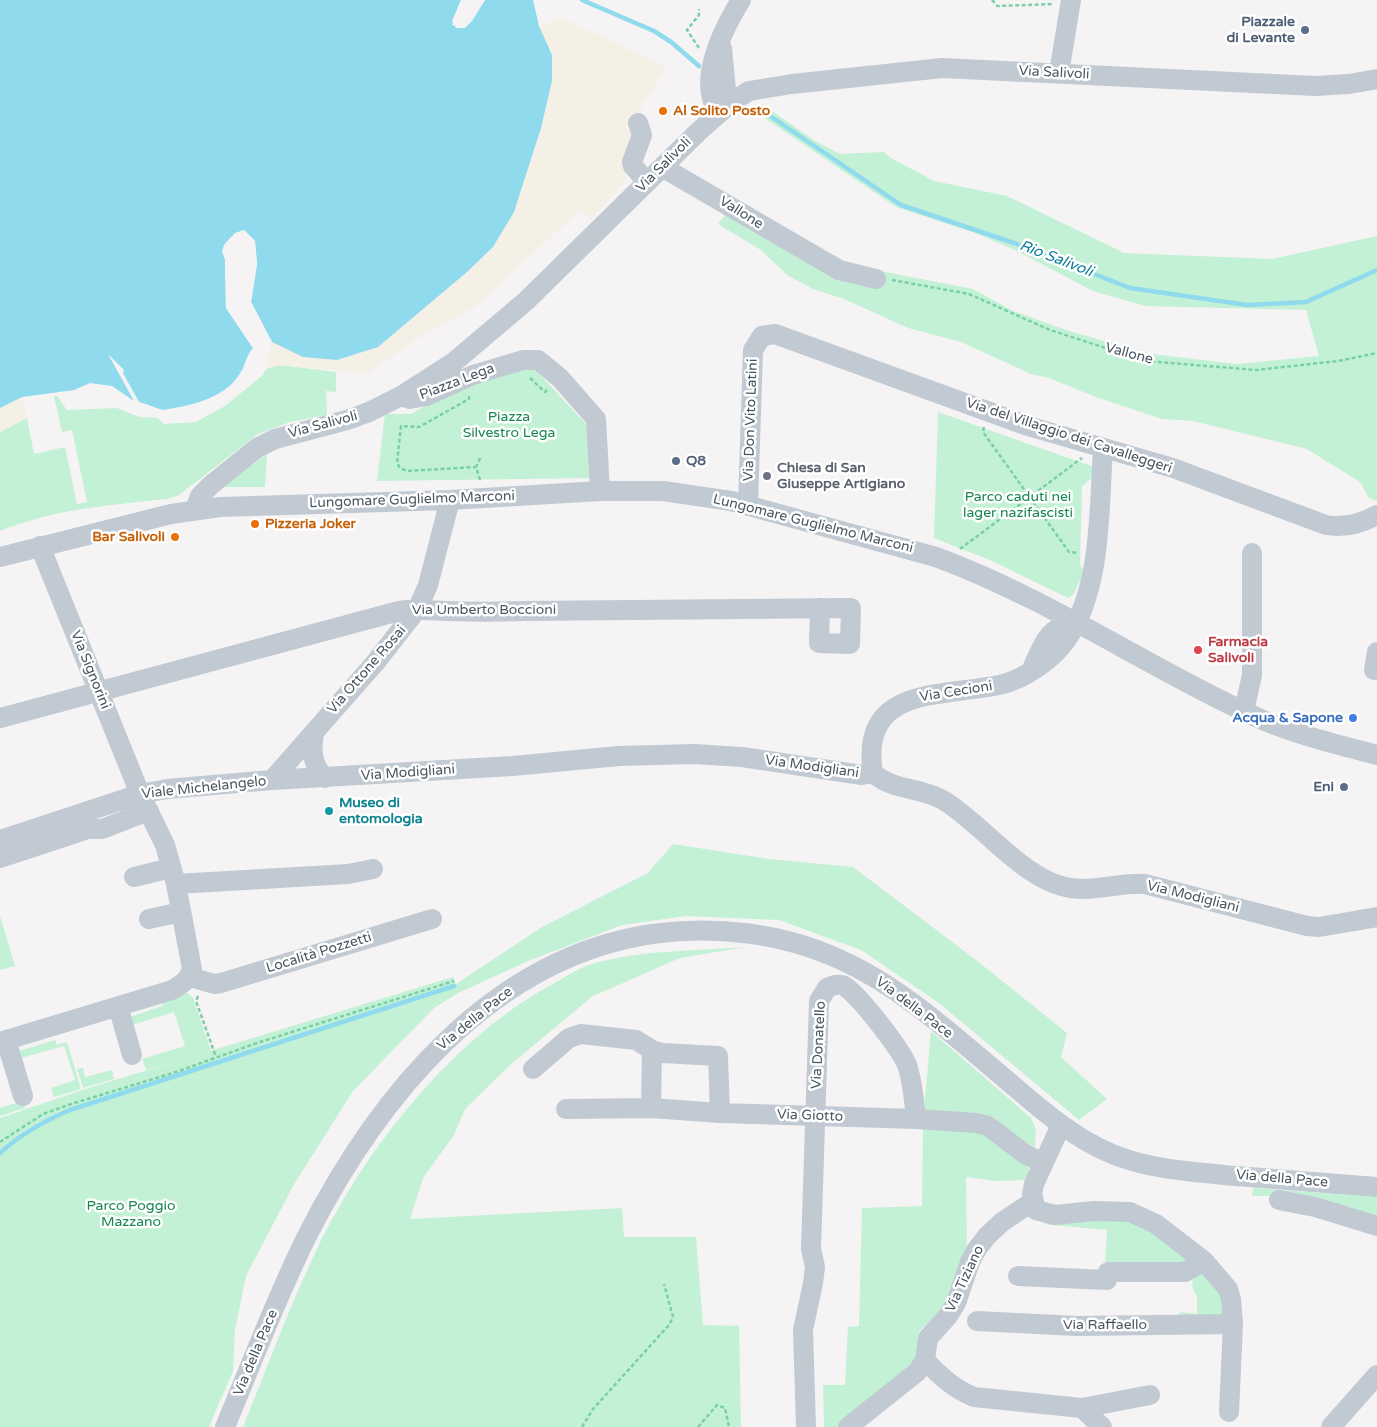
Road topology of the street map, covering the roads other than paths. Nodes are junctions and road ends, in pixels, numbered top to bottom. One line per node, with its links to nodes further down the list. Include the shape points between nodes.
1 (741, 0): 5 (street, via 722,38)
2 (1071, 2): 3 (street)
3 (1060, 73): 4 (street, Via Salivoli, via 1315,86); 5 (street, Via Salivoli, via 942,68 903,71 758,88)
4 (1377, 79)
5 (726, 108): 7 (street, Via Salivoli)
6 (638, 123): 8 (street, via 642,136 632,162)
7 (662, 167): 8 (street, Via Salivoli); 9 (street, Vallone, via 839,270)
8 (647, 182): 11 (street, Via Salivoli, via 495,329 454,362)
9 (884, 279)
10 (762, 336): 12 (street, Via del Villaggio dei Cavalleggeri, via 775,334 986,411); 15 (street, Via Don Vito Latini, via 753,350)
11 (401, 396): 13 (street, Piazza Lega, via 410,399 426,396 473,374 523,360 538,360 560,378 596,419); 16 (street, Via Salivoli, via 347,420 282,437 257,448 211,485 200,496)
12 (1096, 446): 17 (street, Via del Villaggio dei Cavalleggeri, via 1173,468 1326,525 1352,525); 24 (street, Via Cecioni, via 1094,555 1087,598)
13 (600, 491): 14 (street, Lungomare Guglielmo Marconi); 15 (street, Lungomare Guglielmo Marconi, via 685,493)
14 (450, 500): 16 (street, Lungomare Guglielmo Marconi); 22 (street, Via Ottone Rosai, via 428,585)
15 (748, 505): 21 (street, Lungomare Guglielmo Marconi, via 946,560)
16 (195, 510): 18 (street, Lungomare Guglielmo Marconi)
17 (1377, 516)
18 (40, 546): 20 (street, Lungomare Guglielmo Marconi); 27 (street, Via Signorini)
19 (1252, 553): 28 (street, via 1252,675)
20 (0, 557)
21 (1031, 599): 24 (street, Lungomare Guglielmo Marconi); 25 (street, via 1042,620)
22 (418, 608): 23 (street, Via Umberto Boccioni, via 480,612); 27 (street, Via Umberto Boccioni); 30 (street, Via Ottone Rosai)
23 (820, 608)
24 (1077, 621): 25 (street, via 1056,627); 26 (street, Via Cecioni, via 1058,650); 28 (street, Lungomare Guglielmo Marconi)
25 (1042, 646): 26 (street)
26 (1031, 671): 32 (street, Via Cecioni, via 1000,685 930,695 905,701 893,708 883,716 873,735)
27 (99, 690): 29 (street, Via Umberto Boccioni); 35 (street, Via Signorini)
28 (1244, 711): 31 (street, Lungomare Guglielmo Marconi, via 1304,735)
29 (0, 718)
30 (314, 733): 33 (street, via 315,764); 34 (street, Via Ottone Rosai)
31 (1377, 755)
32 (873, 773): 33 (street, Via Modigliani, via 694,754 619,756); 42 (street, Via Modigliani, via 882,781 941,799 1040,877 1057,885 1087,890 1145,884 1307,926 1319,927)
33 (325, 778): 34 (street, Viale Michelangelo)
34 (272, 780): 35 (street, Viale Michelangelo, via 167,789)
35 (145, 802): 36 (street, Viale Michelangelo); 37 (street, via 102,829 88,829); 40 (street, via 158,827)
36 (0, 840)
37 (0, 858)
38 (373, 869): 40 (street, via 348,874)
39 (134, 876): 40 (street)
40 (174, 876): 41 (street)
41 (181, 912): 43 (street); 45 (street, via 192,969)
42 (1377, 917)
43 (149, 919)
44 (432, 919): 45 (street, Località Pozzetti, via 222,983)
45 (198, 979): 46 (street, Località Pozzetti)
46 (118, 1006): 47 (street, Località Pozzetti); 49 (street)
47 (3, 1041): 51 (street, Località Pozzetti)
48 (652, 1050): 50 (street, via 636,1040 581,1034 569,1038); 52 (street); 54 (street, via 718,1056)
49 (132, 1055)
50 (533, 1069)
51 (23, 1096)
52 (652, 1108): 53 (street, Via Giotto); 54 (street, Via Giotto)
53 (566, 1109)
54 (720, 1113): 55 (street, Via Giotto)
55 (816, 1116): 56 (street, Via Giotto); 56 (street, Via Donatello, via 819,1001 827,988 835,985 847,989 888,1033 901,1053 911,1083); 74 (street, Via Donatello, via 811,1249 815,1267 803,1330)
56 (916, 1118): 58 (street, Via Giotto, via 988,1126 1024,1154)
57 (1061, 1125): 58 (street); 59 (street, Via della Pace, via 1114,1155 1178,1171); 73 (street, Via della Pace, via 906,998 842,960 809,947 771,938 703,930 668,932 604,944 540,971 500,996 415,1072 362,1142 307,1236)
58 (1043, 1163): 61 (street, via 1034,1184)
59 (1377, 1187)
60 (1279, 1200): 62 (street)
61 (1032, 1202): 63 (street, via 1043,1214 1104,1211 1143,1216); 67 (street, Via Tiziano, via 1002,1222 977,1249 956,1303 928,1338)
62 (1377, 1226)
63 (1204, 1261): 64 (street, via 1191,1270 1178,1272 1108,1272 1108,1280); 66 (street, via 1228,1289)
64 (1018, 1276)
65 (977, 1321): 66 (street, Via Raffaello, via 1077,1326)
66 (1233, 1324): 71 (street)
67 (925, 1360): 70 (street, via 944,1380 974,1397); 75 (street, Via Tiziano, via 907,1382)
68 (1377, 1375): 72 (street)
69 (1150, 1395): 70 (street)
70 (1082, 1408): 76 (street)
71 (1229, 1412)
72 (1347, 1419): 77 (street)
73 (225, 1427)
74 (806, 1427)
75 (848, 1427)
76 (1102, 1427)
77 (1331, 1427)

